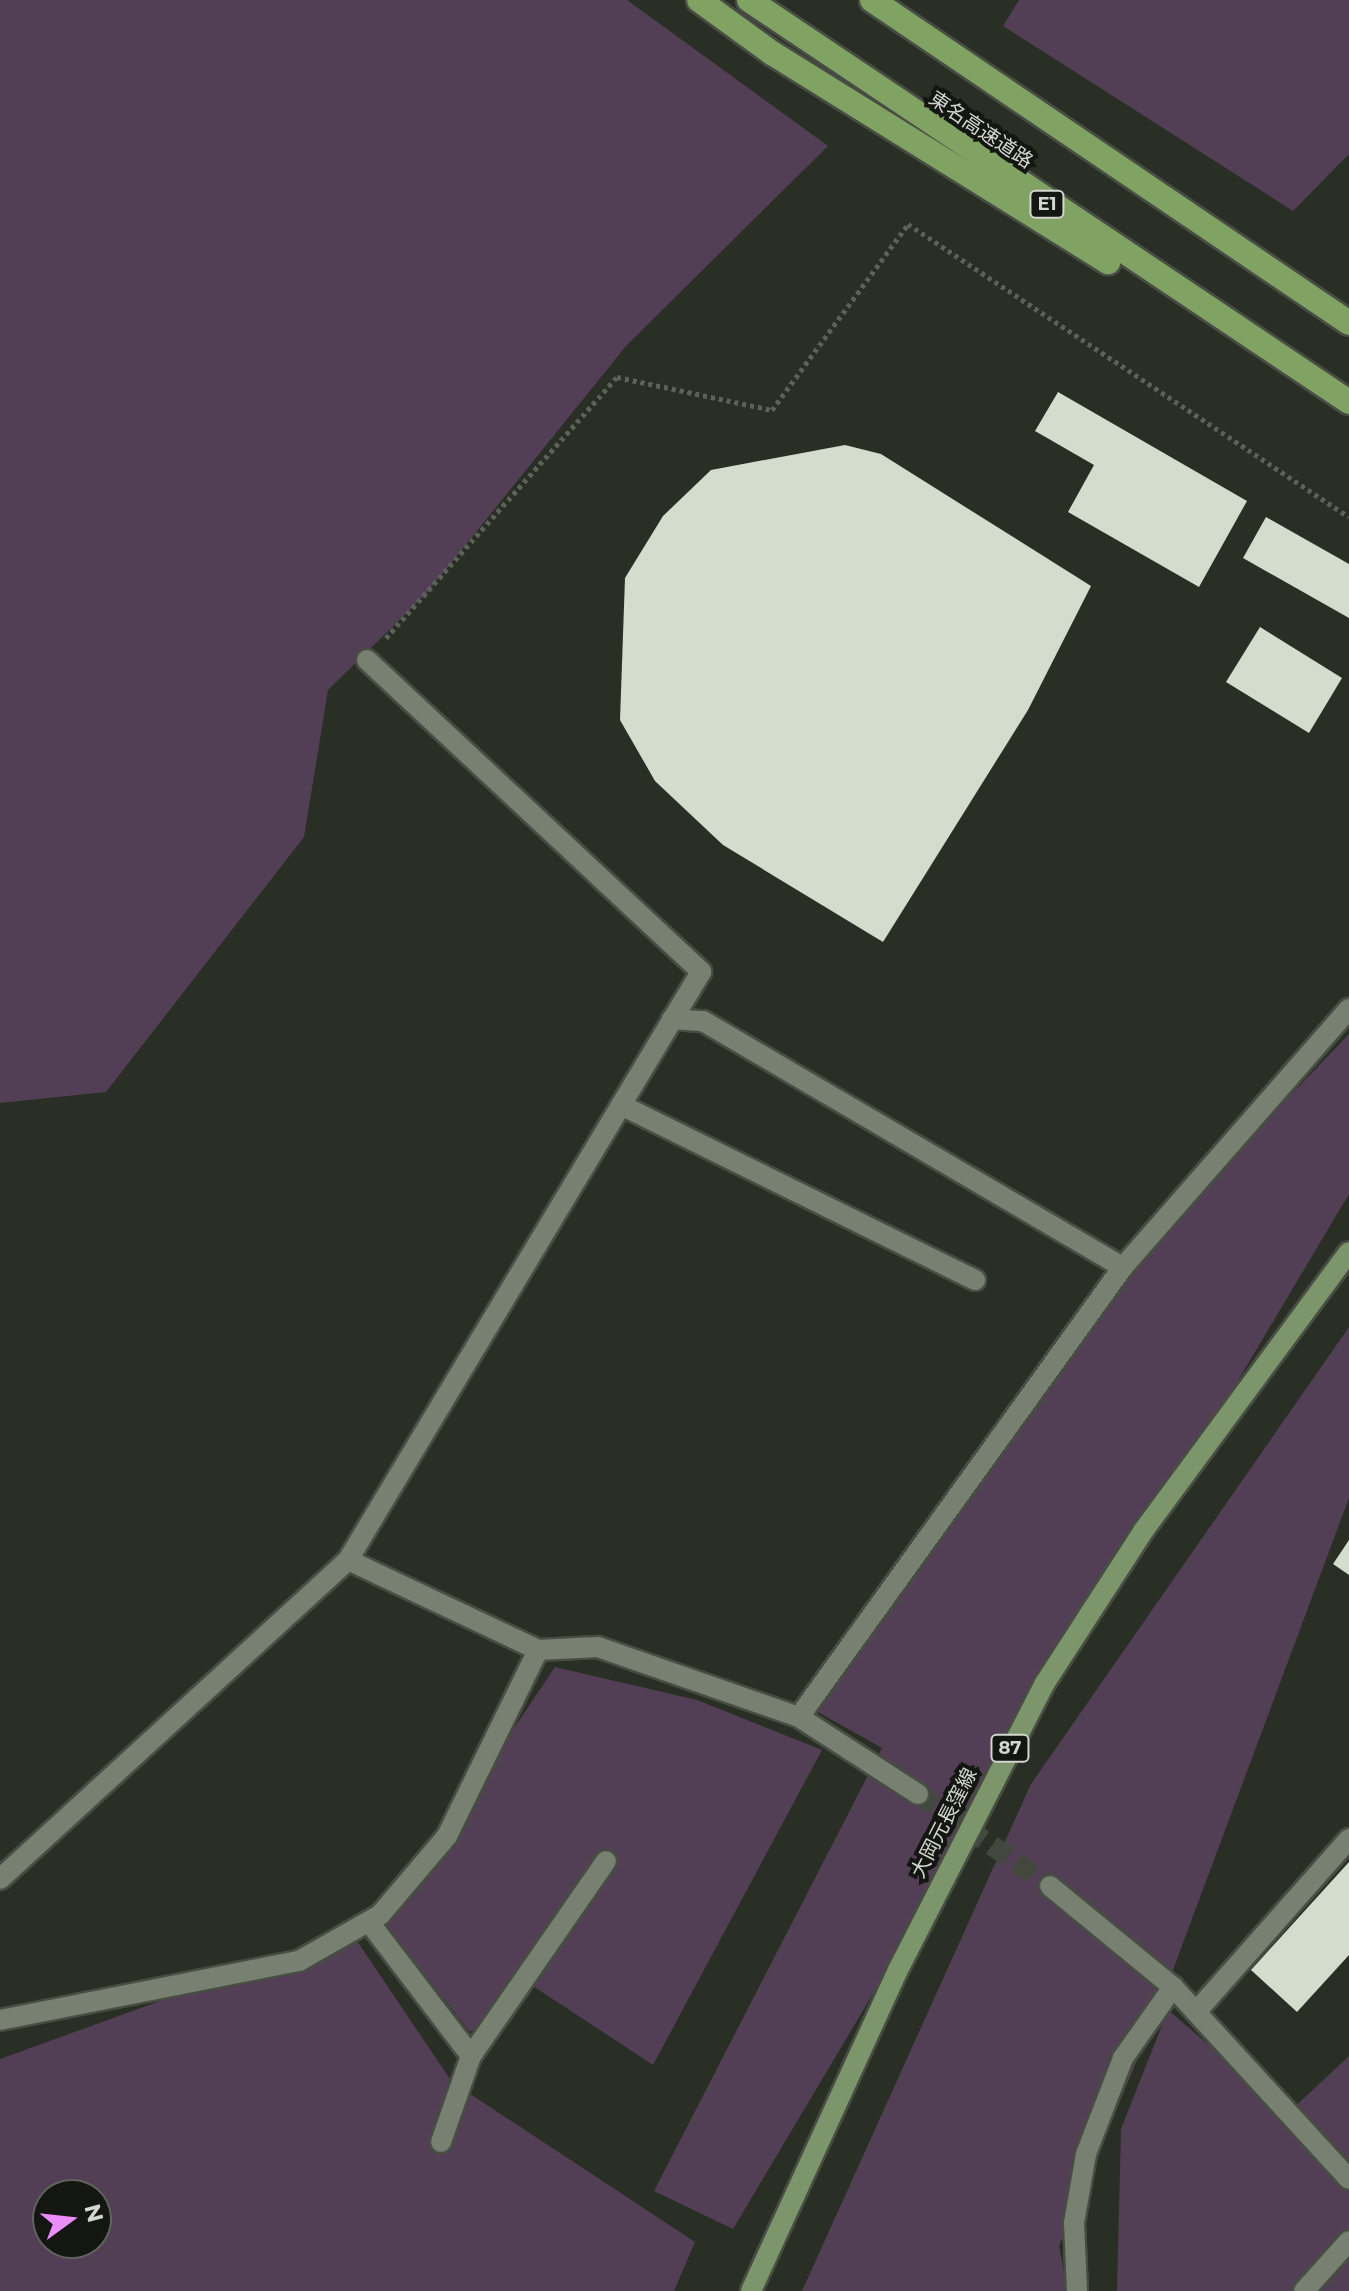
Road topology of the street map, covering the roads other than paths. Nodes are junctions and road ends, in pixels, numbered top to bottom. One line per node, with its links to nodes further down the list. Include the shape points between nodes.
1 (699, 0): 5 (highway, via 1042,225)
2 (749, 0): 5 (highway, 東名高速道路 / E1)
3 (872, 0): 4 (highway)
4 (1349, 323)
5 (1259, 348): 6 (highway, 東名高速道路 / E1)
6 (1349, 402)
7 (367, 660): 9 (street, via 701,972)
8 (1349, 1009): 12 (street)
9 (672, 1019): 10 (street); 12 (street, via 703,1021)
10 (621, 1105): 13 (street); 14 (street)
11 (1349, 1252): 30 (main road, 大岡元長窪線 / 87, via 1144,1530 1045,1683 898,1970)
12 (1123, 1267): 16 (street)
13 (975, 1280)
14 (348, 1560): 15 (street); 20 (street)
15 (538, 1650): 16 (street, via 598,1647); 22 (street, via 447,1836)
16 (799, 1717): 17 (street)
17 (918, 1794)
18 (1349, 1839): 24 (street)
19 (606, 1861): 26 (street)
20 (0, 1879)
21 (1050, 1886): 23 (street)
22 (369, 1922): 25 (street, via 299,1961); 26 (street)
23 (1173, 1987): 24 (street); 31 (street, via 1123,2058 1086,2154 1074,2223)
24 (1196, 2012): 28 (street)
25 (0, 2020)
26 (471, 2056): 27 (street)
27 (441, 2142)
28 (1349, 2179)
29 (1349, 2241): 32 (street)
30 (751, 2291)
31 (1077, 2291)
32 (1304, 2291)

